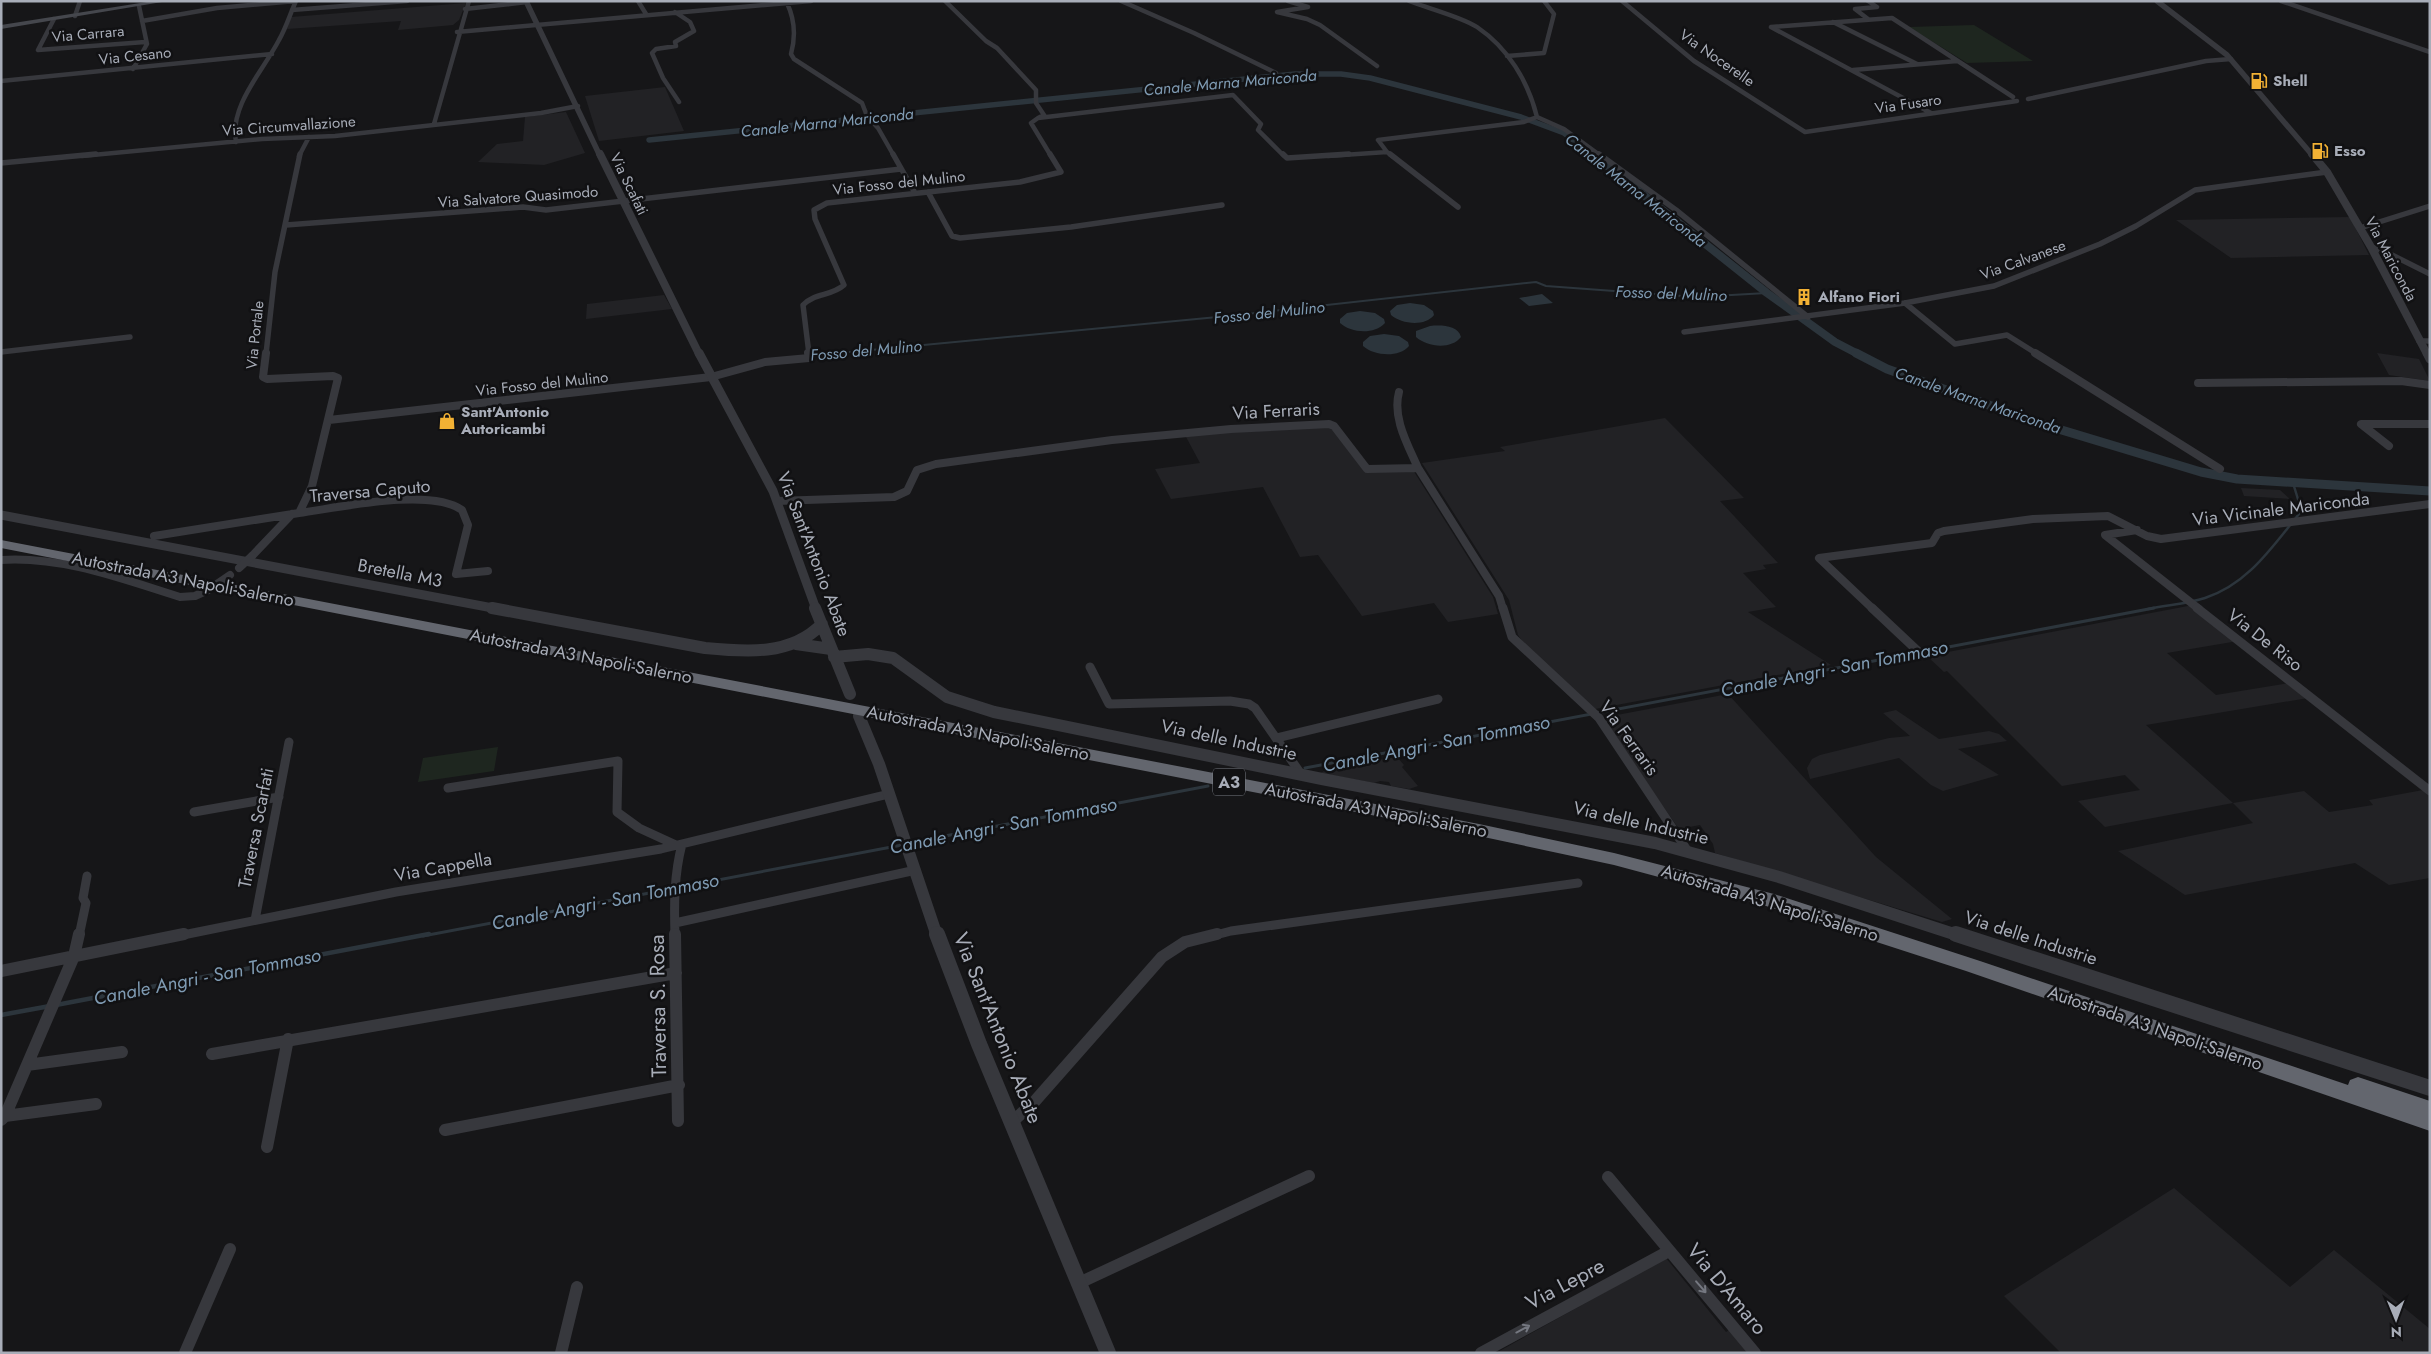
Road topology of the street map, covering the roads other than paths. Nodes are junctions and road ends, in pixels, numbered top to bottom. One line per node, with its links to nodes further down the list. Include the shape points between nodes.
1 (80, 1): 24 (street)
2 (165, 1): 19 (main road)
3 (296, 1): 21 (street); 27 (street, via 217,8)
4 (408, 1): 21 (street)
5 (469, 1): 20 (street)
6 (638, 1): 23 (street)
7 (811, 1): 18 (street)
8 (945, 1): 51 (street, via 997,48 1036,90 1036,101 1044,115)
9 (1121, 1): 42 (street)
10 (1288, 1): 39 (street, via 1308,7 1277,12 1320,25)
11 (1408, 1): 35 (street, via 1476,26)
12 (1544, 1): 35 (street, via 1554,14 1551,36 1544,53)
13 (1622, 1): 53 (street, Via Nocerelle, via 1694,61)
14 (1868, 1): 26 (street, via 1877,7 1856,9)
15 (2157, 1): 36 (street, Via Mariconda)
16 (2281, 1): 33 (street)
17 (526, 2): 20 (street); 29 (street, Via Scafati)
18 (787, 3): 22 (street); 58 (street, via 795,32 791,54 794,59 862,103)
19 (139, 6): 24 (main road); 27 (street)
20 (465, 9): 31 (street)
21 (292, 10): 34 (street)
22 (675, 12): 23 (street); 47 (street, via 690,22 694,31 680,37 675,42 676,46 656,49 652,53)
23 (646, 14): 29 (street)
24 (75, 16): 25 (main road)
25 (54, 19): 30 (main road); 32 (street, Via Carrara, via 38,50)
26 (1868, 19): 28 (street); 37 (street, via 1893,19)
27 (142, 21): 32 (street)
28 (1832, 22): 38 (street); 41 (street, via 1771,26)
29 (538, 24): 31 (street); 48 (street, Via Scafati)
30 (1, 27)
31 (457, 32): 52 (street)
32 (145, 42): 40 (street, via 145,49)
33 (2430, 52)
34 (272, 54): 40 (street, Via Cesano); 55 (street, via 239,113 234,134)
35 (1507, 56): 50 (street, via 1521,73 1532,97)
36 (2231, 59): 45 (street, Via Fusaro, via 2206,61); 59 (street, Via Mariconda)
37 (1957, 61): 38 (street); 44 (street)
38 (1918, 64): 41 (street)
39 (1377, 66)
40 (133, 69): 43 (street, Via Cesano)
41 (1853, 70): 49 (street)
42 (1276, 73)
43 (1, 81)
44 (2012, 97): 45 (street, Via Fusaro); 46 (street)
45 (2028, 99): 46 (street, Via Fusaro)
46 (2017, 101): 49 (street, Via Fusaro)
47 (679, 102)
48 (578, 106): 52 (street, Via Circumvallazione, via 527,115); 62 (street, Via Scafati)
49 (1932, 113): 53 (street, Via Fusaro, via 1850,127)
50 (1535, 117): 56 (street, via 1524,122 1378,140); 71 (street, via 1564,129 1676,210)
51 (1038, 118): 56 (street, via 1230,94 1261,124 1258,130 1287,158); 60 (street, Via Fosso del Mulino, via 1031,122 1061,172 1020,182)
52 (434, 124): 54 (street, Via Circumvallazione)
53 (1802, 130)
54 (309, 137): 55 (street, Via Circumvallazione); 66 (street, Via Portale, via 298,157)
55 (236, 142): 57 (street, Via Circumvallazione)
56 (1387, 152): 65 (street)
57 (1, 163)
58 (901, 169): 61 (street); 62 (street, Via Salvatore Quasimodo)
59 (2327, 172): 67 (street, Via Mariconda); 70 (street, Via Calvanese, via 2195,190 2136,226 2052,264 1994,286)
60 (928, 192): 61 (street, Via Fosso del Mulino); 63 (street, via 952,236 960,238)
61 (915, 194): 77 (street, Via Fosso del Mulino, via 827,203 814,210 844,285 808,299 802,305)
62 (624, 202): 66 (street, Via Salvatore Quasimodo, via 546,210 523,207); 79 (street, Via Scafati)
63 (1222, 205)
64 (2430, 206): 67 (street)
65 (1458, 208)
66 (286, 225): 83 (street, Via Portale, via 275,272 264,377 337,377 339,380)
67 (2360, 228): 68 (street, Via Mariconda)
68 (2371, 247): 69 (street); 74 (street, Via Mariconda)
69 (2430, 274)
70 (1905, 303): 71 (street, Via Calvanese); 87 (street, via 1955,344 2007,335)
71 (1807, 317): 72 (street, Via Calvanese)
72 (1684, 332)
73 (130, 336): 76 (street)
74 (2419, 341): 75 (street); 78 (street, Via Mariconda)
75 (2430, 341)
76 (1, 352)
77 (809, 355): 79 (street, Via Fosso del Mulino, via 765,362)
78 (2430, 359)
79 (711, 377): 83 (street, Via Fosso del Mulino); 88 (street, Via Sant'Antonio Abate)
80 (2198, 382): 81 (street, via 2400,381)
81 (2430, 384)
82 (1399, 392): 86 (street, via 1397,401 1404,438)
83 (329, 420): 90 (street, Via Portale, via 312,486)
84 (2430, 424): 85 (street, via 2361,424)
85 (2389, 446)
86 (1418, 468): 88 (street, Via Ferraris, via 1367,469 1334,426 1323,423 1112,440 944,463 917,470 906,491 894,497); 107 (street, Via Ferraris, via 1499,596 1512,638)
87 (2220, 469)
88 (777, 500): 100 (street, Via Sant'Antonio Abate)
89 (2430, 504): 92 (street, Via Vicinale Mariconda, via 2161,539)
90 (295, 513): 94 (street); 97 (street, Via Portale, bridge); 98 (street, Traversa Caputo, via 418,498 443,500 459,507 468,525 456,574)
91 (1, 515): 101 (street, Bretella M3, via 705,648 745,650)
92 (2137, 530): 103 (street, Via Vicinale Mariconda, via 2108,516 2041,518 1944,531 1938,533 1932,543 1819,558); 113 (street, Via De Riso, via 2105,535)
93 (1, 536): 134 (highway, Autostrada A3 Napoli-Salerno / A3, via 1296,784 1656,858 1823,905)
94 (154, 536)
95 (1, 544): 138 (highway, Autostrada A3 Napoli-Salerno / A3, via 1470,828 1622,861 1712,883 1819,915)
96 (1, 560): 99 (street, bridge, via 29,559 70,567 180,597 195,596)
97 (239, 568): 99 (street)
98 (488, 571)
99 (230, 575)
100 (822, 624): 101 (street); 102 (street, Via Sant'Antonio Abate)
101 (803, 643): 102 (street, Bretella M3)
102 (831, 648): 105 (street, Via Sant'Antonio Abate); 111 (street, Via delle Industrie, via 893,658 942,695 994,712)
103 (1918, 652)
104 (1090, 667): 109 (street, via 1108,704 1240,702 1256,708)
105 (850, 694)
106 (1438, 700): 109 (street)
107 (1586, 706): 118 (street, Via Ferraris, via 1599,718)
108 (859, 716): 114 (street, Via Sant'Antonio Abate)
109 (1276, 738): 111 (street)
110 (289, 742): 115 (street, Traversa Scarfati)
111 (1301, 774): 118 (street, Via delle Industrie, via 1575,826)
112 (448, 788): 117 (street, via 618,761 617,812 638,828)
113 (2430, 792)
114 (889, 794): 117 (street, Via Cappella); 119 (street, Via Sant'Antonio Abate)
115 (278, 797): 116 (street); 122 (street, Traversa Scarfati)
116 (194, 812)
117 (679, 845): 122 (street, Via Cappella, via 396,892); 123 (street, Traversa S. Rosa)
118 (1689, 853): 132 (street, Via delle Industrie, via 1816,889)
119 (916, 870): 123 (street); 137 (street, Via Sant'Antonio Abate, via 954,981)
120 (87, 876): 124 (street, via 82,898 86,903)
121 (1578, 882): 137 (street, via 1270,925 1185,942 1162,957 1035,1101)
122 (255, 920): 124 (street, Via Cappella)
123 (675, 923): 126 (street, Traversa S. Rosa)
124 (74, 956): 125 (street, Via Cappella); 130 (street)
125 (1, 971)
126 (676, 973): 127 (street); 131 (street, Traversa S. Rosa)
127 (288, 1039): 129 (street); 140 (street)
128 (122, 1052): 130 (street)
129 (212, 1054)
130 (27, 1065): 135 (street)
131 (679, 1085): 136 (street, Traversa S. Rosa); 139 (street)
132 (2430, 1088)
133 (96, 1104): 135 (street)
134 (2430, 1110)
135 (3, 1118)
136 (678, 1121)
137 (1012, 1122): 145 (street, Via Sant'Antonio Abate)
138 (2430, 1122)
139 (445, 1130)
140 (267, 1146)
141 (1309, 1176): 145 (street)
142 (1608, 1177): 144 (street, Via D'Amaro)
143 (230, 1250): 147 (street)
144 (1669, 1250): 150 (street, Via Lepre, one-way to 144); 151 (street, Via D'Amaro, one-way to 151)
145 (1079, 1283): 149 (street, Via Sant'Antonio Abate)
146 (577, 1287): 148 (street)
147 (185, 1353)
148 (561, 1353)
149 (1108, 1353)
150 (1480, 1353)
151 (1755, 1353)

